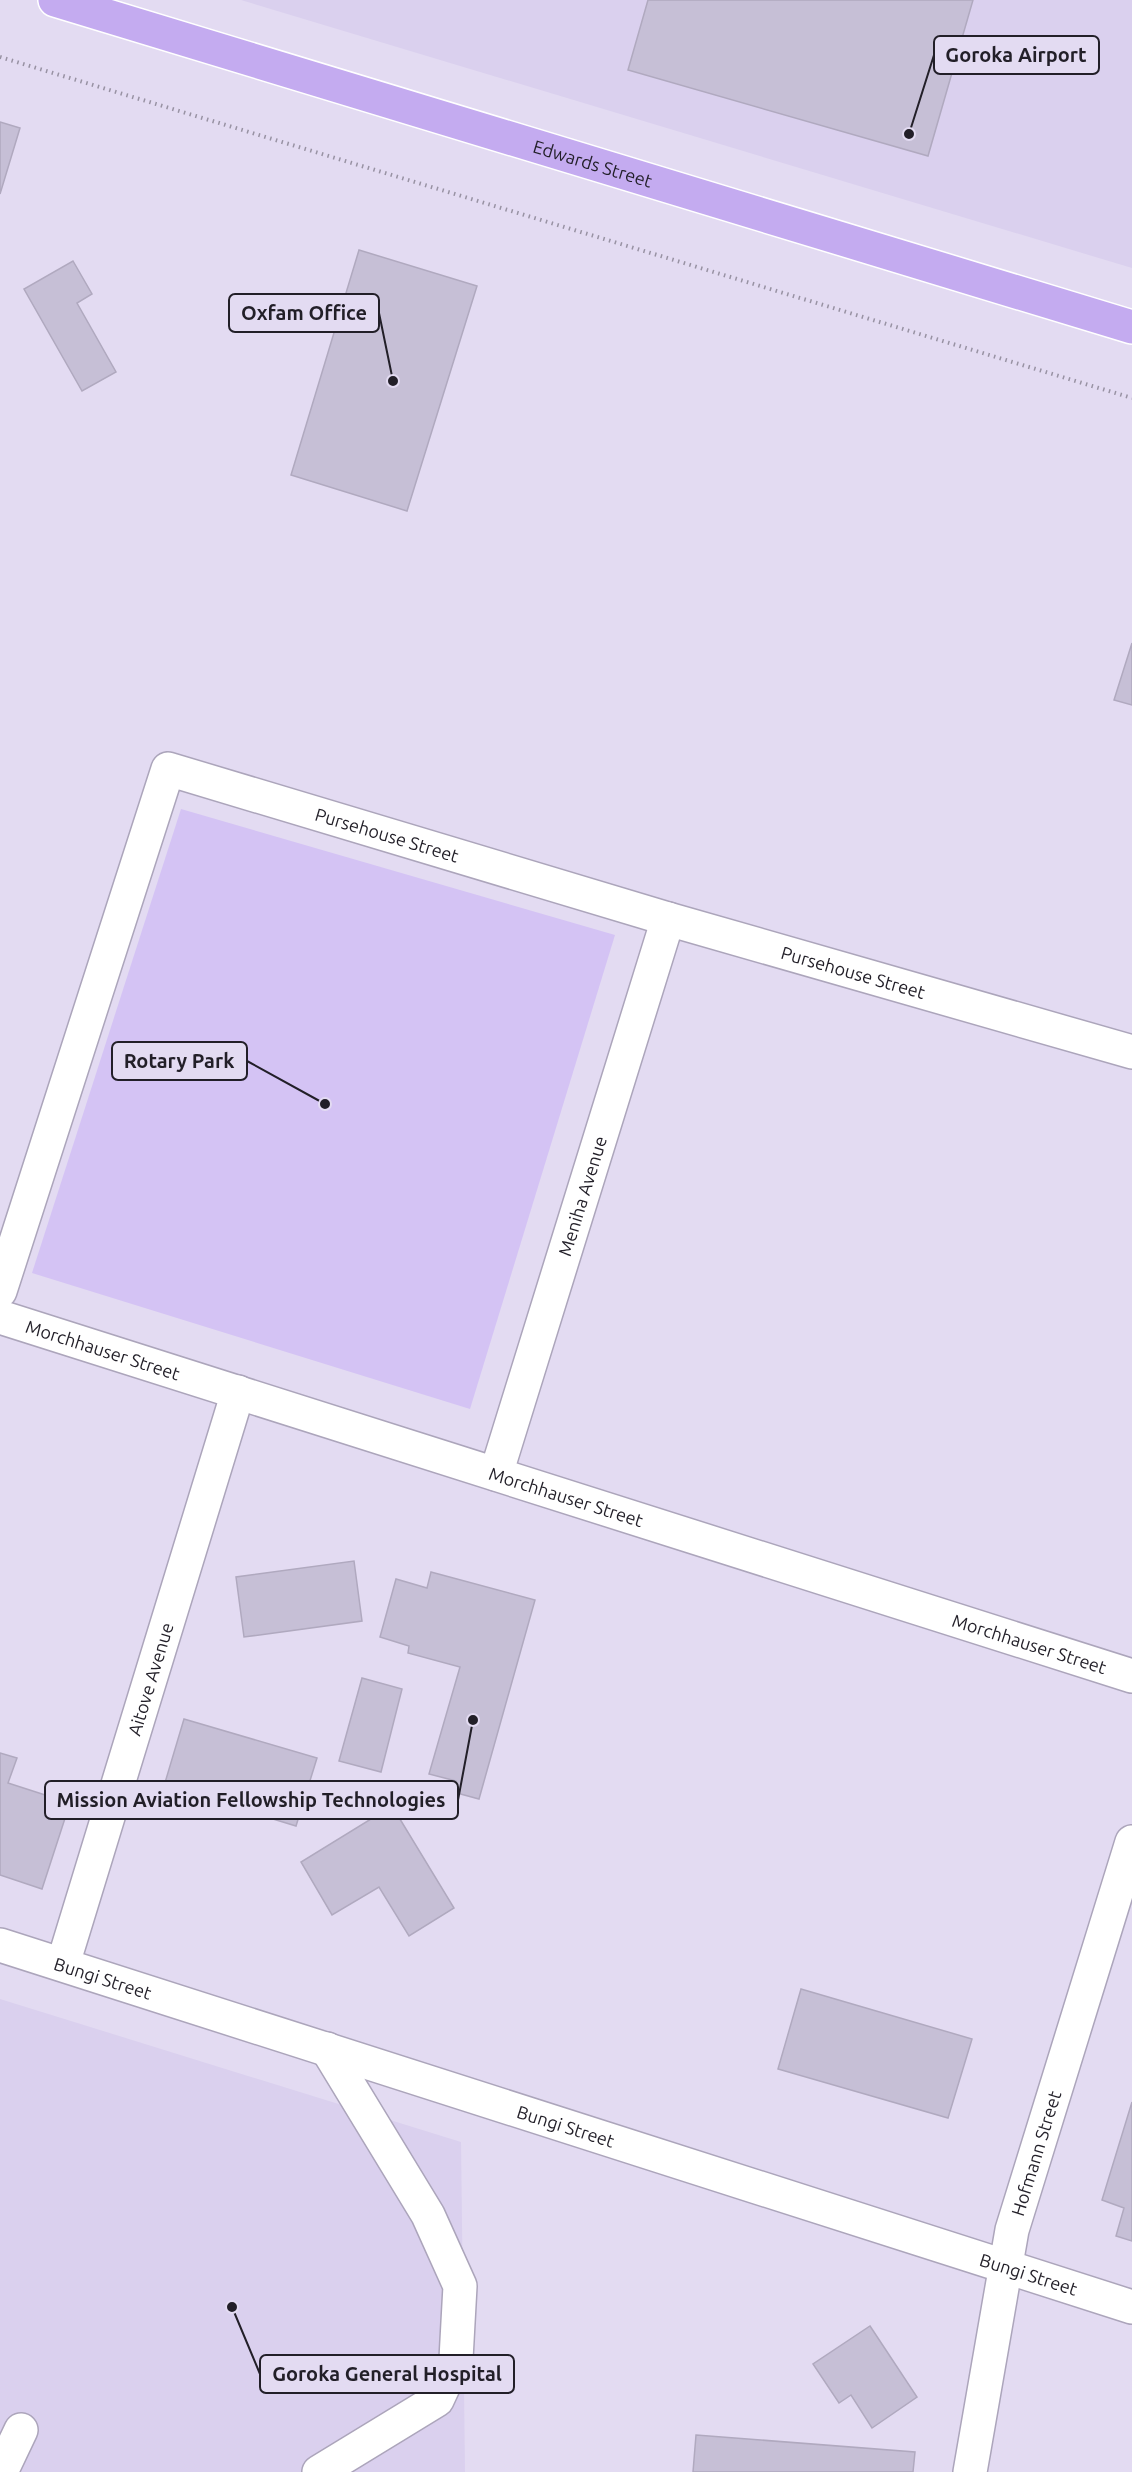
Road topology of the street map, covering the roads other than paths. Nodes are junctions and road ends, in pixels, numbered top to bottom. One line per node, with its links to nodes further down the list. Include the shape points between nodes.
1 (55, 0): 2 (highway, Edwards Street)
2 (1132, 327)
3 (668, 919): 4 (street, Pursehouse Street); 5 (street, Pursehouse Street, via 168,769); 8 (street, Meniha Avenue)
4 (1132, 1052)
5 (0, 1291)
6 (0, 1317): 7 (street, Morchhauser Street)
7 (238, 1392): 8 (street, Morchhauser Street); 12 (street, Aitove Avenue)
8 (496, 1474): 9 (street, Morchhauser Street)
9 (1132, 1676)
10 (1132, 1842): 14 (street, Hofmann Street, via 1012,2230)
11 (0, 1946): 12 (street, Bungi Street)
12 (63, 1965): 13 (street, Bungi Street)
13 (327, 2049): 14 (street, Bungi Street); 18 (street, via 428,2215 460,2286 456,2359 436,2400)
14 (1006, 2266): 15 (street, Bungi Street); 19 (street, Hofmann Street)
15 (1132, 2307)
16 (21, 2430): 17 (street)
17 (1, 2472)
18 (319, 2472)
19 (970, 2472)

